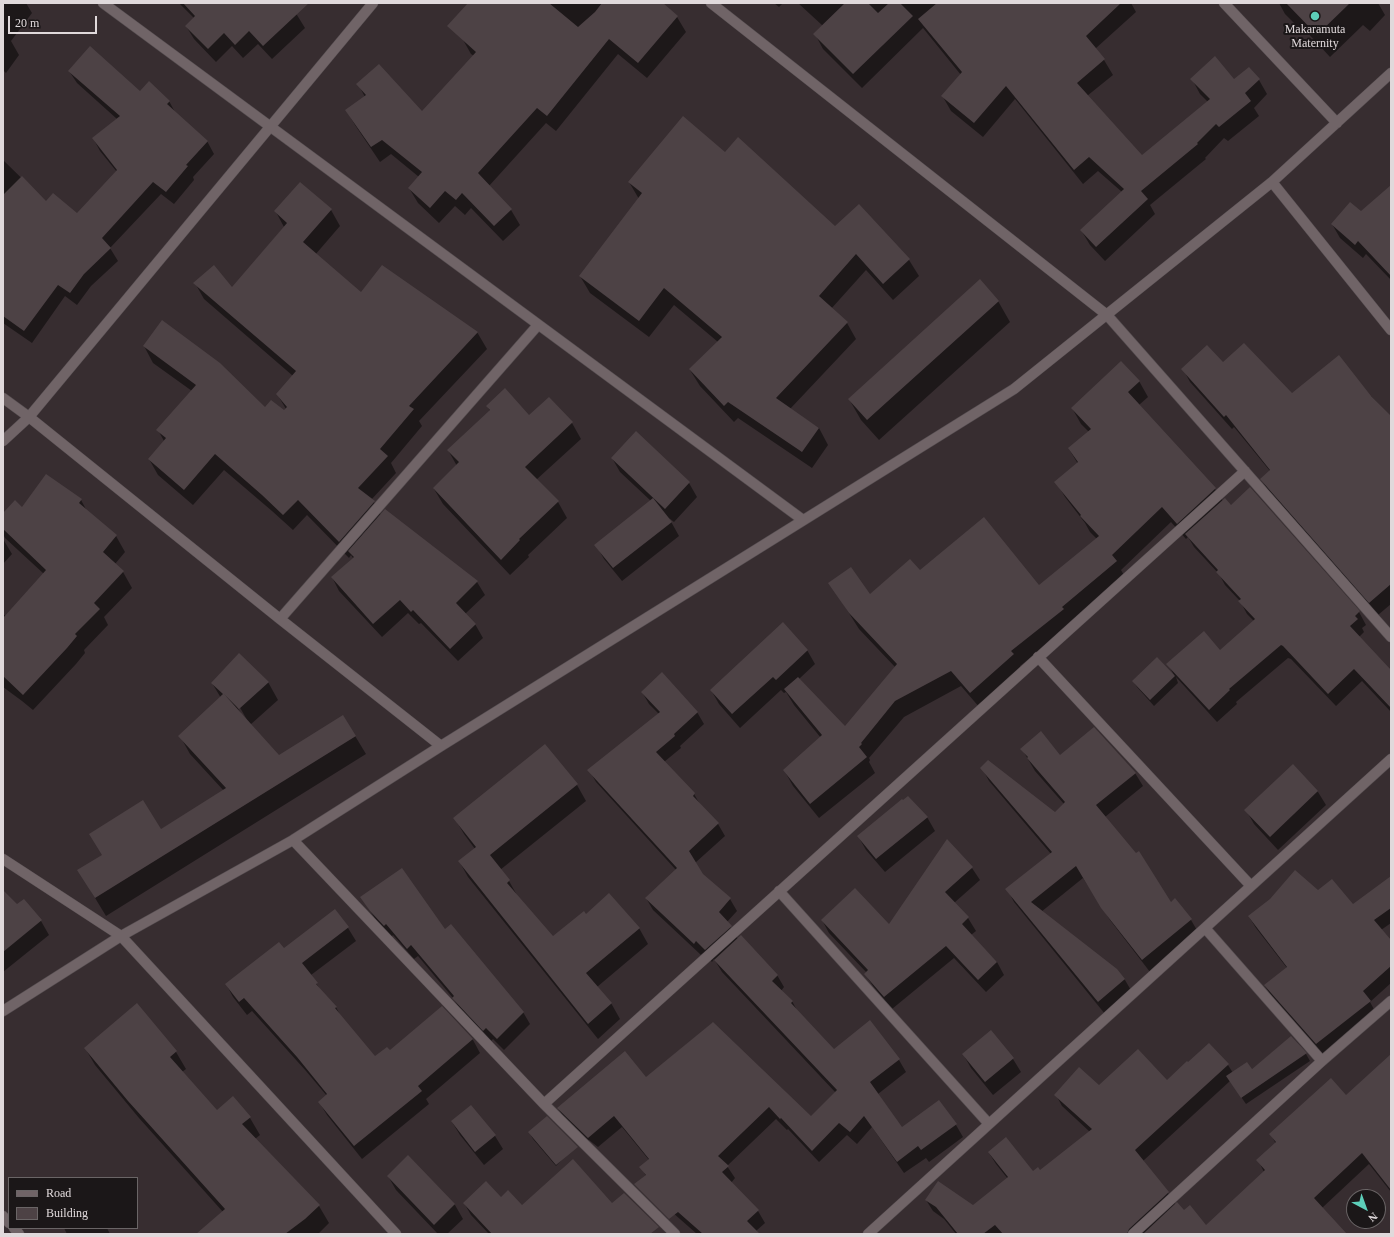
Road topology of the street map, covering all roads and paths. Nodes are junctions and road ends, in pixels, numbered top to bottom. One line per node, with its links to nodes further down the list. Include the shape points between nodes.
1 (103, 3): 7 (street)
2 (373, 3): 7 (street)
3 (711, 3): 9 (street)
4 (1224, 3): 6 (street)
5 (1391, 73): 6 (street)
6 (1337, 123): 8 (street)
7 (270, 127): 10 (street); 13 (street)
8 (1272, 182): 9 (street); 11 (street)
9 (1107, 315): 15 (street); 16 (street, via 1014,389)
10 (538, 325): 16 (street); 17 (street)
11 (1391, 330)
12 (3, 398): 13 (street)
13 (29, 417): 14 (street); 17 (street)
14 (3, 441)
15 (1245, 471): 18 (street); 19 (street)
16 (803, 520): 20 (street)
17 (280, 619): 20 (street)
18 (1391, 637)
19 (1038, 657): 24 (street); 25 (street)
20 (441, 746): 22 (street)
21 (1391, 759): 24 (street)
22 (292, 840): 27 (street); 31 (street)
23 (3, 859): 27 (street)
24 (1251, 886): 26 (street)
25 (779, 891): 31 (street); 32 (street)
26 (1205, 928): 30 (street); 32 (street)
27 (121, 936): 29 (street); 33 (street)
28 (1391, 1001): 30 (street)
29 (3, 1011)
30 (1322, 1061): 36 (street)
31 (544, 1104): 34 (street)
32 (988, 1124): 35 (street)
33 (396, 1234)
34 (675, 1234)
35 (868, 1234)
36 (1133, 1234)

